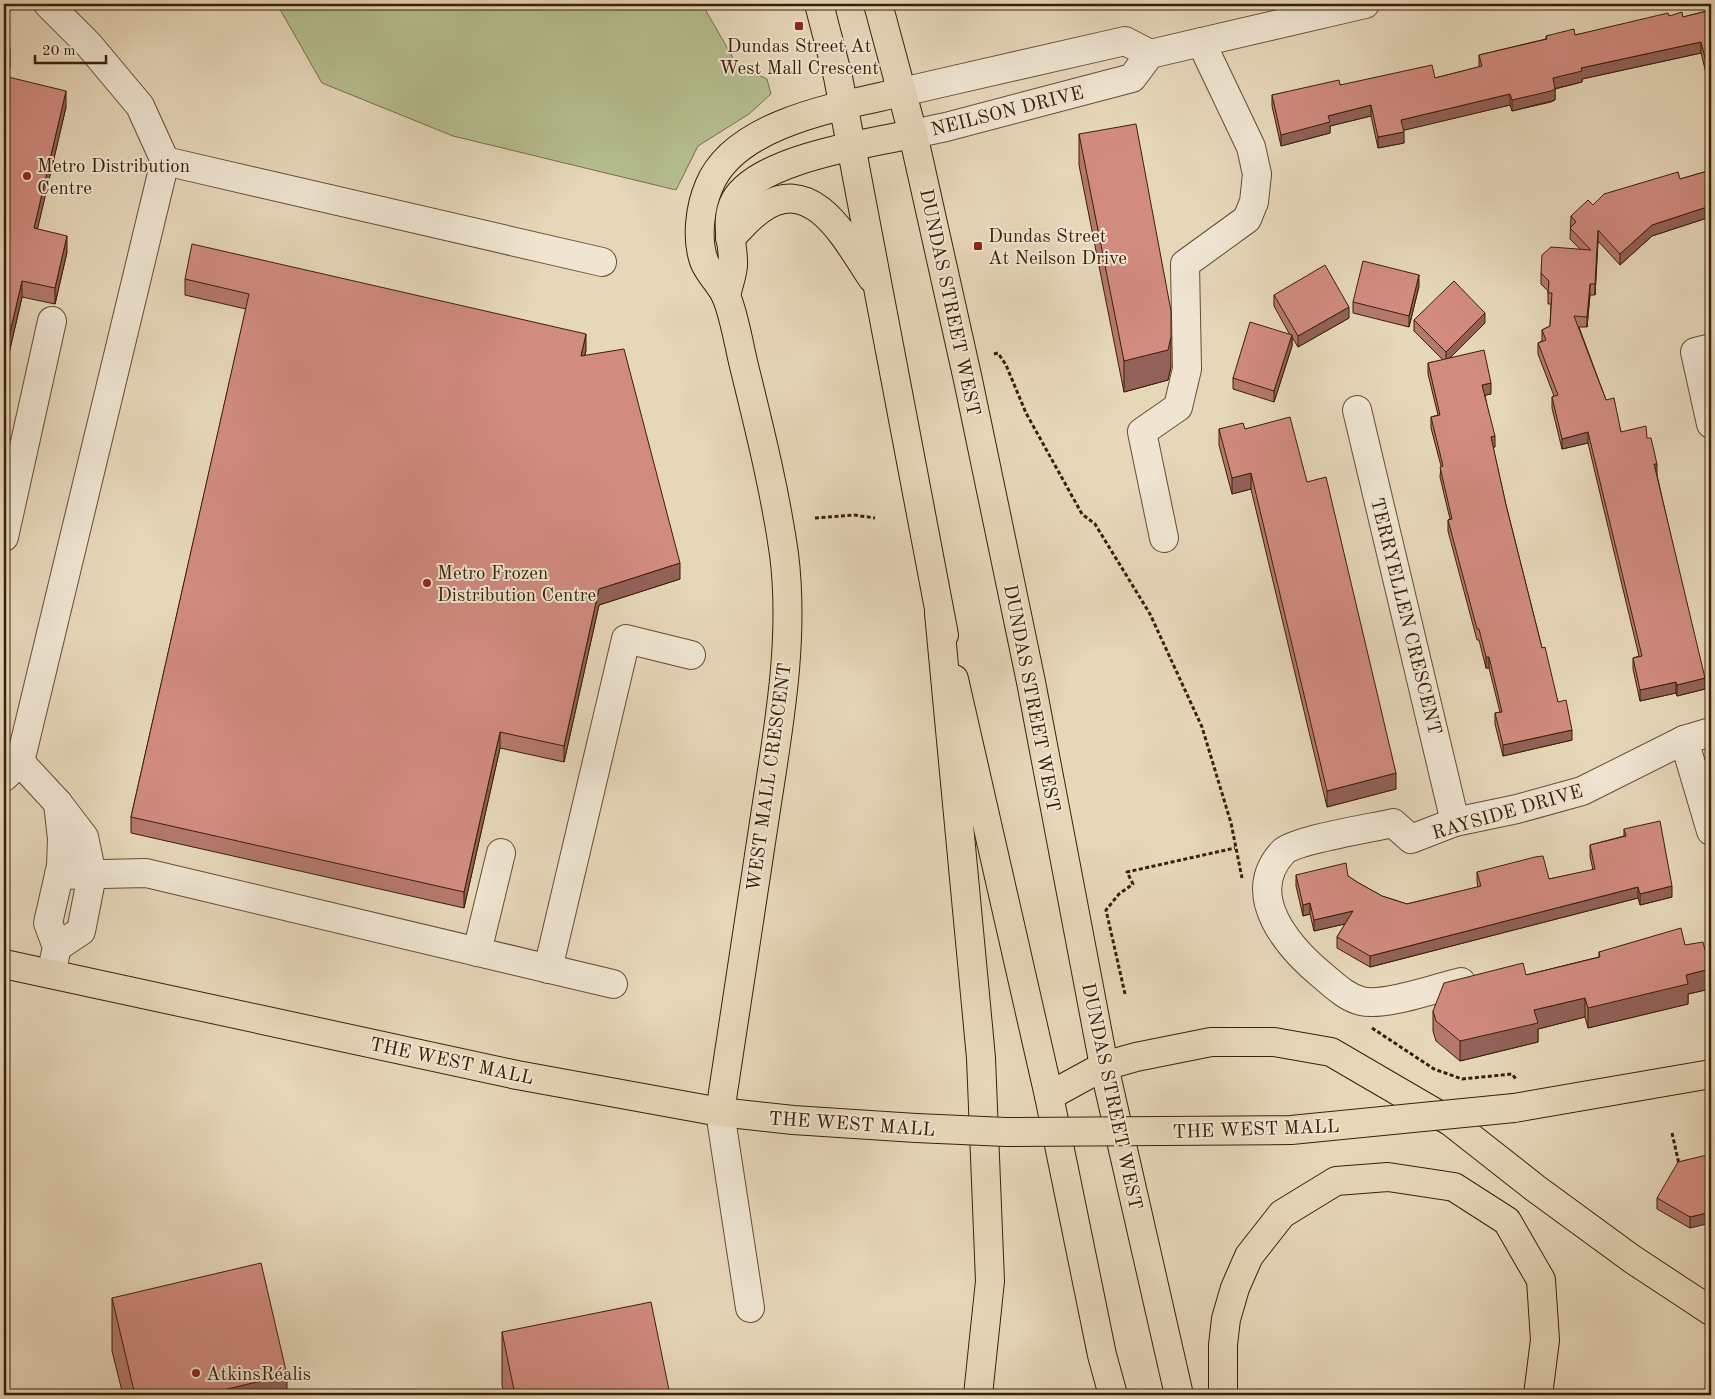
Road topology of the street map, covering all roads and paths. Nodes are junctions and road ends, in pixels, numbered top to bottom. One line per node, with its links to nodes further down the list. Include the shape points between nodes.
1 (48, 4): 11 (street, via 89,45 140,106)
2 (819, 4): 8 (main road)
3 (878, 4): 7 (main road, DUNDAS STREET WEST)
4 (1364, 4): 5 (street)
5 (1201, 42): 6 (street); 24 (street, via 1251,146 1257,174 1254,202 1247,219 1185,264 1187,370 1178,407 1142,432)
6 (1150, 54): 7 (street, NEILSON DRIVE, via 1125,41); 9 (street, NEILSON DRIVE, via 1132,78)
7 (902, 92): 8 (main road, NEILSON DRIVE); 9 (main road, DUNDAS STREET WEST)
8 (844, 106): 10 (main road); 15 (main road, WEST MALL CRESCENT, via 755,138 730,155 717,170 702,208 702,243 704,261)
9 (913, 134): 10 (main road, NEILSON DRIVE); 46 (main road, DUNDAS STREET WEST, via 1031,682)
10 (852, 147): 12 (main road, WEST MALL CRESCENT, via 799,161 765,174 746,186 733,204 728,227); 14 (main road)
11 (166, 162): 13 (street); 29 (street)
12 (730, 238): 14 (main road, via 761,209 774,203 800,201 813,205 825,212 836,225); 15 (main road, WEST MALL CRESCENT, via 733,265)
13 (602, 262)
14 (878, 288): 25 (main road)
15 (726, 296): 49 (main road, WEST MALL CRESCENT, via 774,489 784,558 787,614 783,698)
16 (52, 321): 23 (street)
17 (1711, 348): 20 (street, via 1695,352)
18 (994, 354): 45 (path, via 998,353 1006,365 1026,413 1082,514 1095,524 1150,614 1202,727 1231,823 1235,848 1127,872 1133,884 1119,894 1106,910)
19 (1357, 410): 31 (street, TERRYELLEN CRESCENT)
20 (1711, 424)
21 (815, 518): 22 (path, via 854,515)
22 (875, 518)
23 (4, 537)
24 (1164, 538)
25 (939, 613): 48 (main road); 54 (main road, via 981,1058 990,1281)
26 (691, 655): 41 (street, via 626,639)
27 (1711, 732): 28 (street, RAYSIDE DRIVE)
28 (1684, 740): 31 (street, RAYSIDE DRIVE, via 1582,791); 32 (street)
29 (9, 766): 30 (street)
30 (58, 803): 34 (street, via 62,839); 35 (street, via 84,837)
31 (1455, 822): 43 (street, RAYSIDE DRIVE, via 1411,839 1393,823 1299,844 1284,851 1266,883 1268,908 1291,947 1344,993 1360,1001 1376,1003)
32 (1711, 831)
33 (501, 853): 39 (street)
34 (59, 875): 35 (street); 38 (street, via 48,923)
35 (92, 875): 38 (street, via 81,931); 39 (street, via 146,873)
36 (1711, 910): 37 (path, via 1707,911)
37 (1711, 914)
38 (57, 947): 42 (street)
39 (478, 952): 41 (street)
40 (4, 964): 42 (main road, THE WEST MALL)
41 (548, 969): 44 (street)
42 (51, 974): 49 (main road, THE WEST MALL, via 518,1075)
43 (1461, 982)
44 (613, 984)
45 (1125, 994)
46 (1104, 1066): 48 (main road); 53 (main road, via 1211,1042 1274,1042 1331,1052 1451,1122 1564,1210); 56 (main road, DUNDAS STREET WEST)
47 (1711, 1074): 49 (main road, THE WEST MALL, bridge, via 1514,1108 1291,1130 1006,1132 793,1120)
48 (1049, 1096): 55 (main road)
49 (720, 1112): 52 (street)
50 (1672, 1133): 51 (path)
51 (1680, 1170)
52 (750, 1308)
53 (1711, 1312)
54 (978, 1395)
55 (1113, 1395)
56 (1179, 1395)
57 (1223, 1395): 58 (main road, via 1226,1319 1249,1256 1282,1214 1336,1181 1388,1177 1454,1187 1506,1221 1541,1280 1545,1340)
58 (1538, 1395)

